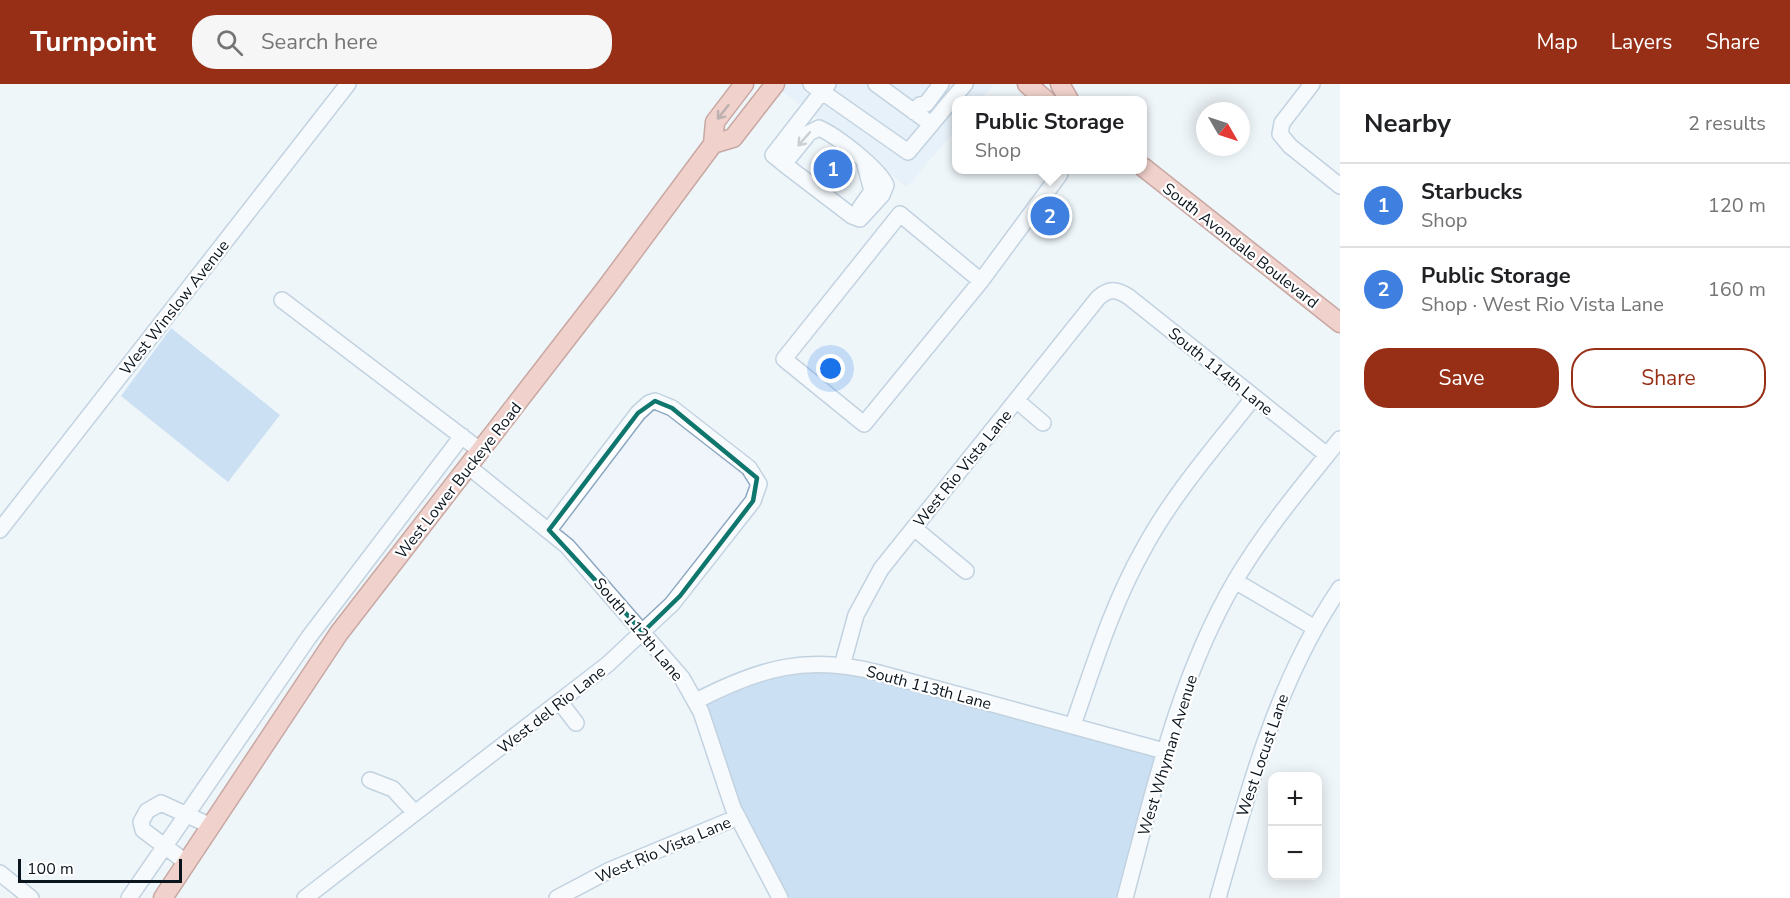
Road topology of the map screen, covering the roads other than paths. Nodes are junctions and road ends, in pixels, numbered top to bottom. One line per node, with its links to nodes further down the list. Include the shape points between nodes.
1 (348, 84): 34 (street, West Winslow Avenue)
2 (744, 84): 16 (main road, one-way to 16, via 715,122)
3 (775, 84): 16 (main road, West Lower Buckeye Road, via 734,138)
4 (876, 84): 14 (street)
5 (929, 84): 14 (street, via 919,97)
6 (941, 84): 14 (street, via 926,104)
7 (965, 84): 11 (street)
8 (1027, 84): 12 (main road)
9 (1312, 84): 20 (street, via 1282,123 1280,134)
10 (820, 86): 15 (street, via 908,152); 17 (street)
11 (955, 96)
12 (1041, 96)
13 (952, 99): 15 (street)
14 (917, 108): 15 (street)
15 (931, 124)
16 (713, 144): 30 (main road, West Lower Buckeye Road)
17 (774, 162): 17 (street, one-way to 17, via 860,219 886,185 863,160 819,128)
18 (1147, 170): 24 (main road, South Avondale Boulevard)
19 (1062, 174): 21 (street)
20 (1340, 186)
21 (981, 281): 21 (street, via 900,214 784,358 864,424)
22 (1113, 290): 25 (street, South 114th Lane, via 1129,297); 26 (street, West Rio Vista Lane, via 1098,298)
23 (282, 300): 28 (street)
24 (1340, 323)
25 (1254, 397): 31 (street, South 114th Lane); 45 (street, via 1179,492 1143,549 1114,611)
26 (1016, 400): 27 (street); 33 (street, West Rio Vista Lane)
27 (1043, 423)
28 (462, 436): 30 (street); 49 (street, via 309,637)
29 (1340, 439): 31 (street, West Whyman Avenue)
30 (481, 451): 32 (main road, West Lower Buckeye Road)
31 (1327, 455): 37 (street, West Whyman Avenue)
32 (469, 467): 35 (street, South 112th Lane); 51 (main road, West Lower Buckeye Road, via 315,666)
33 (914, 528): 36 (street); 41 (street, West Rio Vista Lane, via 868,590 852,627)
34 (0, 530)
35 (549, 530): 40 (street, South 112th Lane); 40 (street, West del Rio Lane, via 638,414 656,401 672,408 749,468 759,484 753,501 672,604)
36 (966, 571)
37 (1235, 581): 39 (street); 46 (street, West Whyman Avenue, via 1196,660)
38 (1340, 588): 39 (street, West Locust Lane)
39 (1315, 628): 62 (street, West Locust Lane, via 1268,729)
40 (643, 632): 42 (street, South 112th Lane, via 674,667); 43 (street, West del Rio Lane)
41 (842, 666): 42 (street, South 113th Lane, via 806,664 765,671); 45 (street, South 113th Lane)
42 (696, 701): 50 (street, South 112th Lane)
43 (560, 702): 44 (street); 48 (street, West del Rio Lane)
44 (576, 723)
45 (1073, 725): 46 (street, South 113th Lane)
46 (1164, 751): 61 (street, West Whyman Avenue)
47 (370, 780): 48 (street, via 393,789)
48 (415, 813): 58 (street, West del Rio Lane)
49 (188, 814): 51 (street); 52 (street); 52 (street, via 161,803 147,811 141,822 143,830)
50 (738, 817): 59 (street, West Rio Vista Lane, via 610,870); 60 (street, South 112th Lane)
51 (211, 826): 53 (main road, West Lower Buckeye Road)
52 (164, 847): 53 (street); 56 (street)
53 (187, 863): 57 (main road, West Lower Buckeye Road)
54 (0, 873): 55 (street)
55 (31, 898)
56 (129, 898)
57 (163, 898)
58 (305, 898)
59 (557, 898)
60 (780, 898)
61 (1125, 898)
62 (1218, 898)

